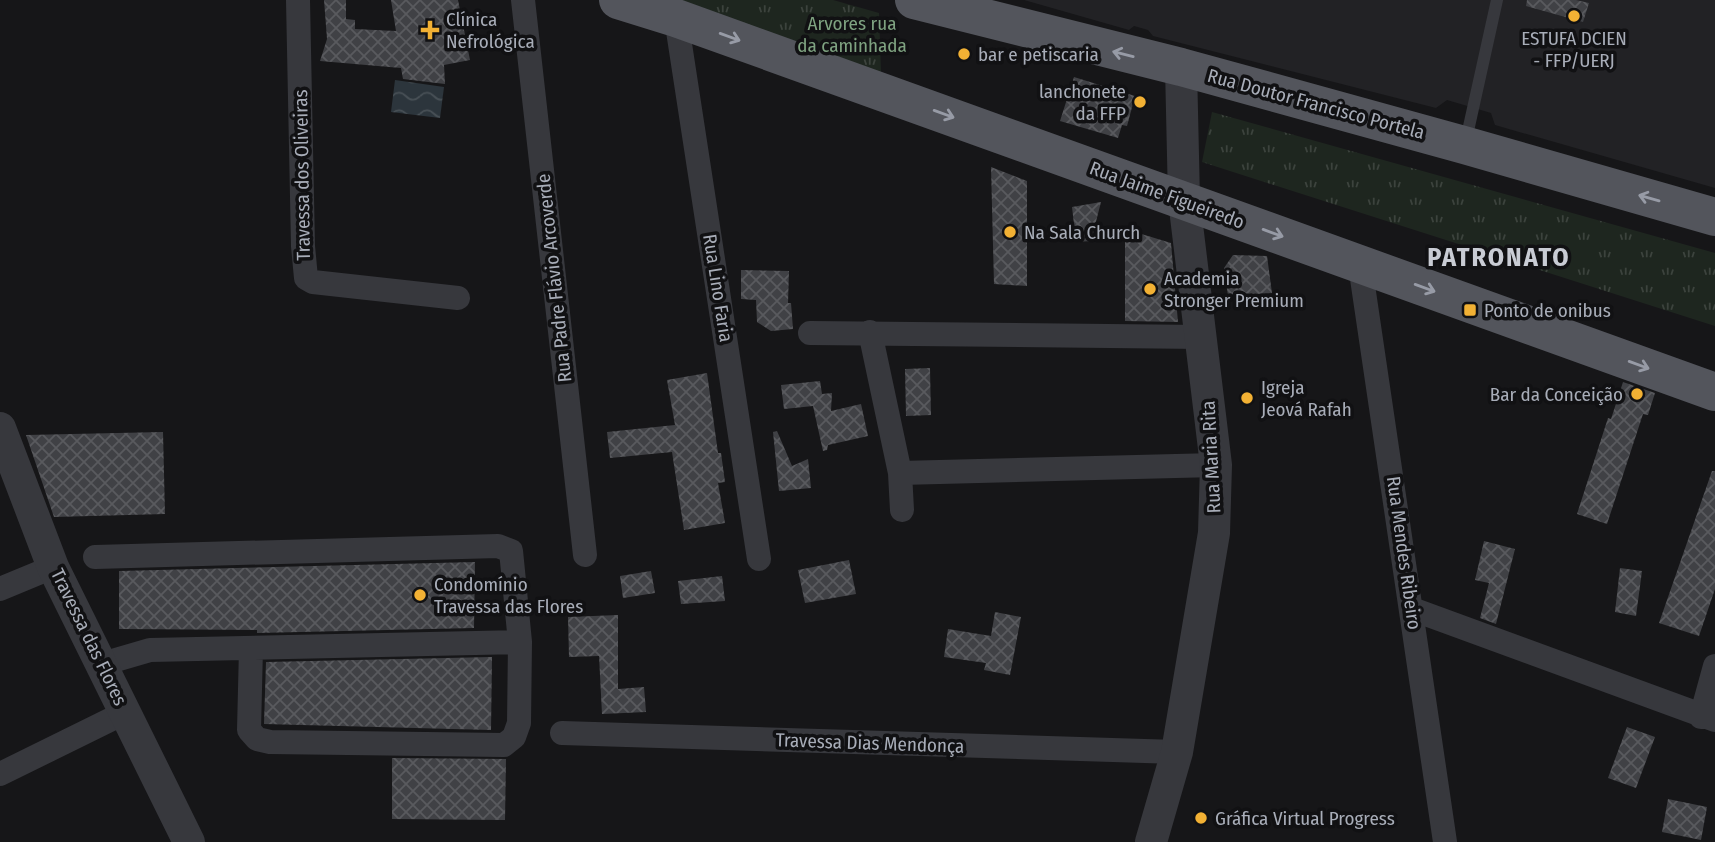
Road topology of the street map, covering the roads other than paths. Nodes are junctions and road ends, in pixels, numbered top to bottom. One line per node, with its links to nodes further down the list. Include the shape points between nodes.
1 (298, 0): 12 (street, Travessa dos Oliveiras, via 306,278)
2 (523, 0): 21 (street, Rua Padre Flávio Arcoverde)
3 (618, 0): 6 (main road, Rua Jaime Figueiredo)
4 (914, 0): 7 (main road, Rua Doutor Francisco Portela, one-way to 4, via 1009,18)
5 (1497, 0): 8 (lane)
6 (676, 18): 9 (main road, Rua Jaime Figueiredo, one-way to 9); 23 (street, Rua Lino Faria)
7 (1181, 67): 8 (main road, Rua Doutor Francisco Portela); 9 (street, Rua Maria Rita)
8 (1464, 145): 10 (main road, Rua Doutor Francisco Portela, one-way to 8)
9 (1184, 200): 11 (main road, Rua Jaime Figueiredo, one-way to 11); 15 (street, Rua Maria Rita)
10 (1715, 218)
11 (1360, 265): 16 (main road, Rua Jaime Figueiredo, one-way to 16); 26 (street, Rua Mendes Ribeiro)
12 (458, 298)
13 (870, 332): 14 (street); 15 (street); 19 (street)
14 (810, 333)
15 (1202, 337): 18 (street, Rua Maria Rita)
16 (1715, 392)
17 (0, 428): 24 (street, Travessa das Flores)
18 (1216, 465): 19 (street); 34 (street, Rua Maria Rita, via 1214,533)
19 (900, 473): 20 (street)
20 (902, 510)
21 (585, 555)
22 (95, 556): 27 (street, via 498,546 511,551)
23 (760, 559)
24 (53, 567): 25 (street); 29 (street, Travessa das Flores)
25 (0, 589)
26 (1412, 609): 32 (street); 38 (street, Rua Mendes Ribeiro)
27 (520, 642): 28 (street); 28 (street, via 519,723 514,737 504,745 257,739 249,730)
28 (251, 649): 29 (street, via 150,650)
29 (102, 664): 31 (street, Travessa das Flores)
30 (1715, 666): 32 (street)
31 (126, 712): 35 (street); 36 (street, Travessa das Flores)
32 (1708, 719)
33 (562, 733): 34 (street, Travessa Dias Mendonça)
34 (1177, 752): 37 (street, Rua Maria Rita)
35 (0, 774)
36 (189, 842)
37 (1151, 842)
38 (1445, 842)

